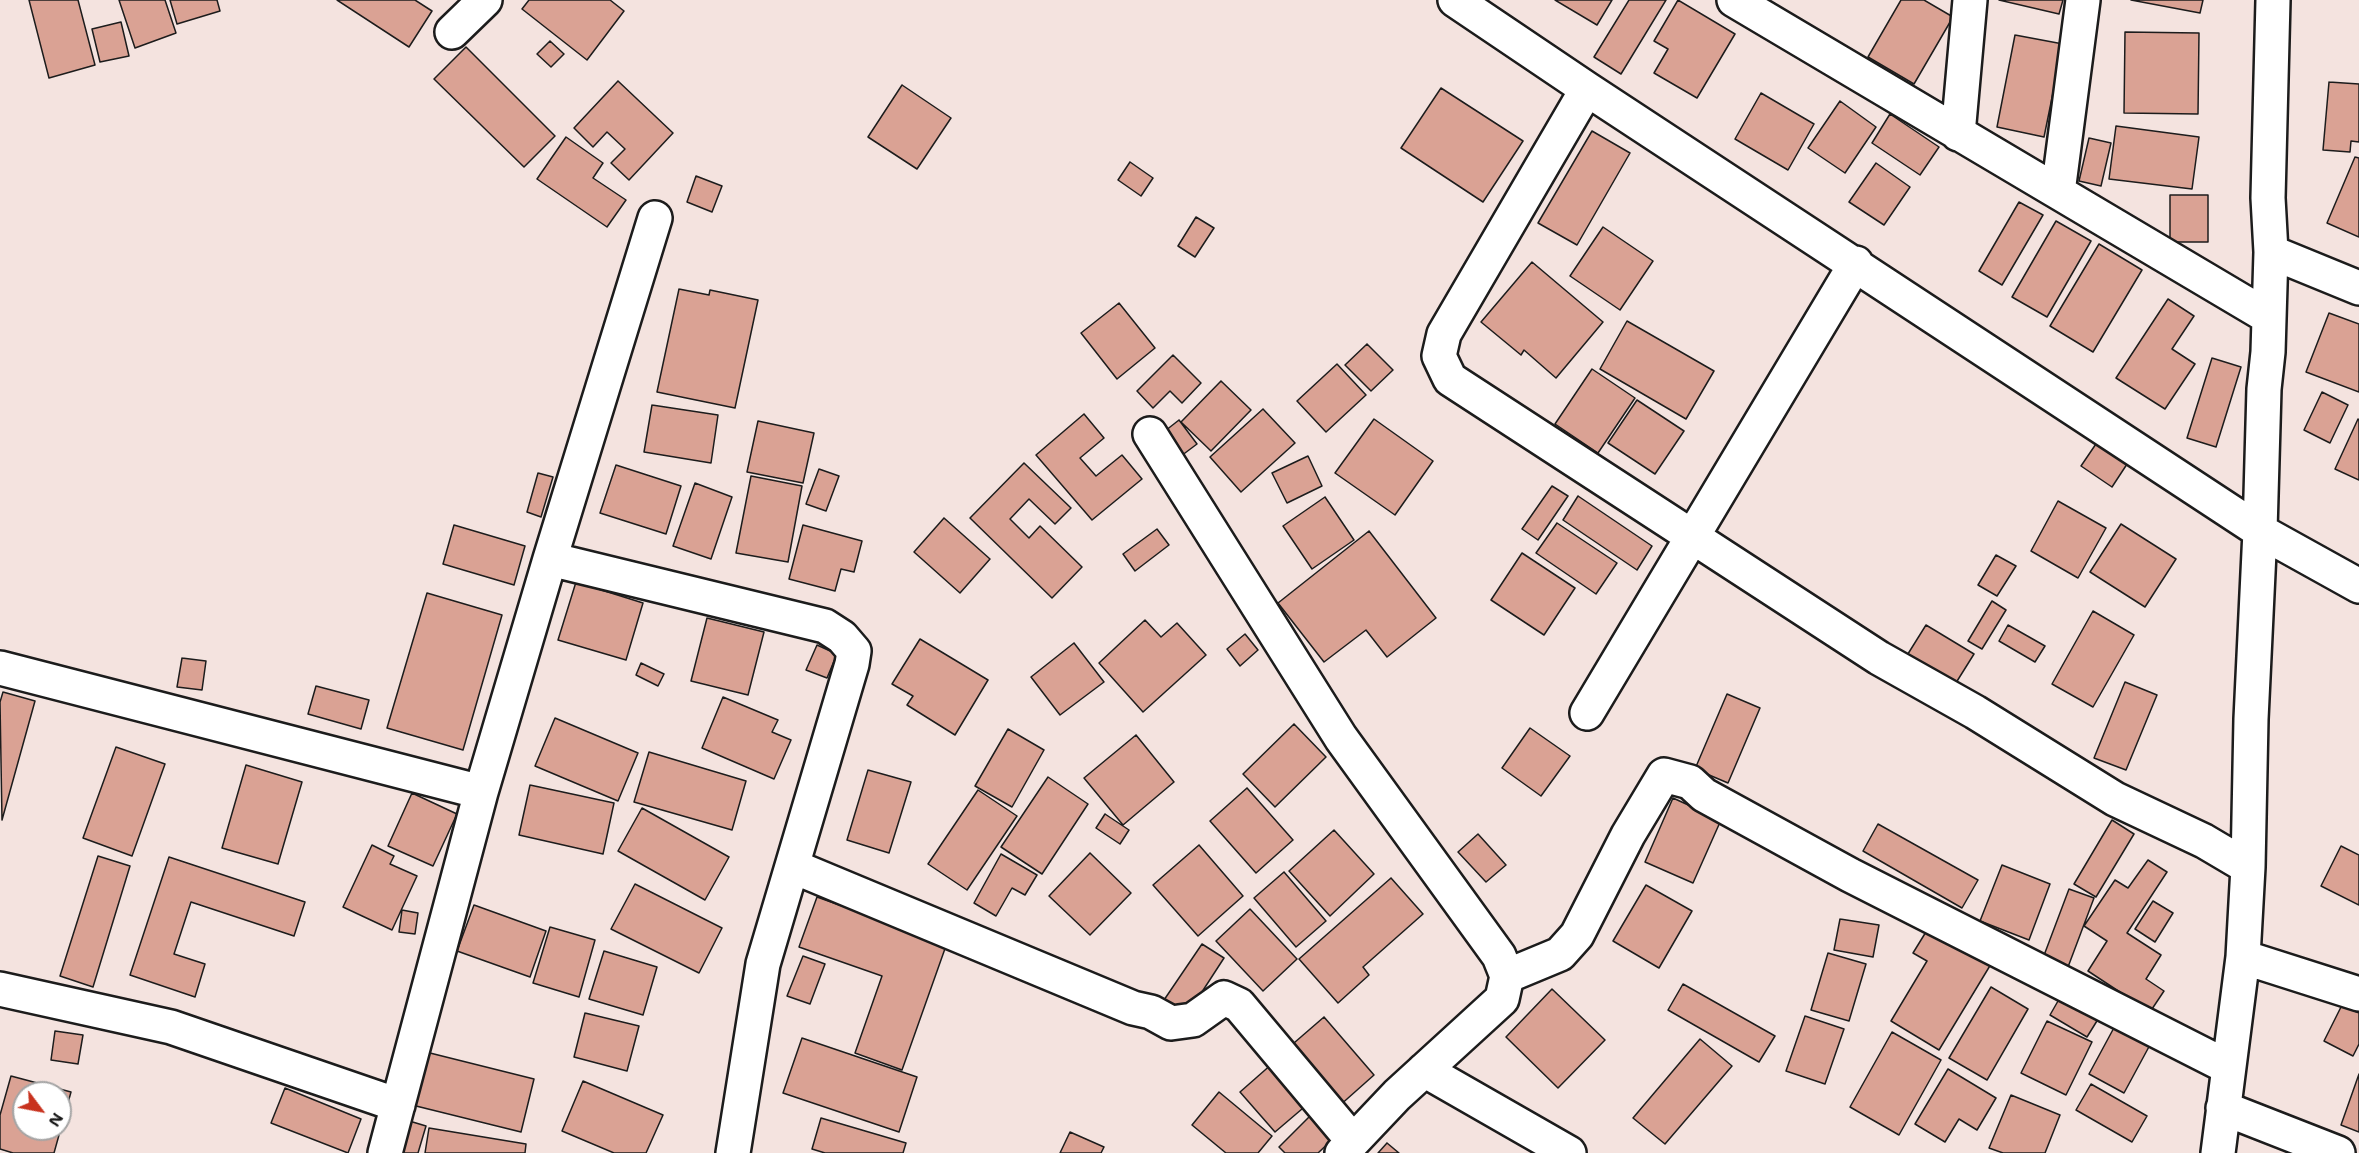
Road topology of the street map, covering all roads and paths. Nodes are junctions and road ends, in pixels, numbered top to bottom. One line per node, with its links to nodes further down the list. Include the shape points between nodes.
1 (485, 0): 7 (street)
2 (1455, 0): 8 (street)
3 (1734, 0): 9 (street)
4 (1970, 0): 9 (street)
5 (2083, 0): 10 (street)
6 (2273, 0): 12 (street, via 2268,198)
7 (452, 32)
8 (1587, 89): 13 (street); 18 (street, via 1444,334 1439,356 1450,379)
9 (1959, 134): 10 (street)
10 (2058, 192): 15 (street)
11 (655, 218): 19 (street)
12 (2271, 252): 14 (street); 15 (street)
13 (1856, 263): 17 (street); 18 (street)
14 (2359, 288)
15 (2267, 316): 17 (street)
16 (1150, 434): 27 (street, via 1341,738 1499,956)
17 (2260, 531): 20 (street); 25 (street, via 2250,719)
18 (1691, 536): 22 (street); 25 (street, via 1880,658 2105,793)
19 (550, 559): 23 (street); 24 (street, via 825,626 854,651)
20 (2359, 586)
21 (0, 668): 23 (street)
22 (1587, 713)
23 (481, 792): 32 (street)
24 (792, 866): 34 (street, via 1171,1023 1193,1020 1224,998 1239,1005); 36 (street, via 763,964)
25 (2248, 867): 26 (street)
26 (2243, 957): 29 (street); 30 (street)
27 (1507, 976): 30 (street, via 1560,954 1577,935 1664,775 1690,783 1704,795 1850,875); 31 (street, via 1502,999)
28 (0, 989): 32 (street, via 171,1027)
29 (2359, 993)
30 (2228, 1067): 33 (street)
31 (1424, 1070): 34 (street); 37 (street)
32 (398, 1105): 35 (street)
33 (2223, 1108): 38 (street); 39 (street)
34 (1348, 1147)
35 (385, 1153)
36 (733, 1153)
37 (1569, 1153)
38 (2218, 1153)
39 (2338, 1153)

